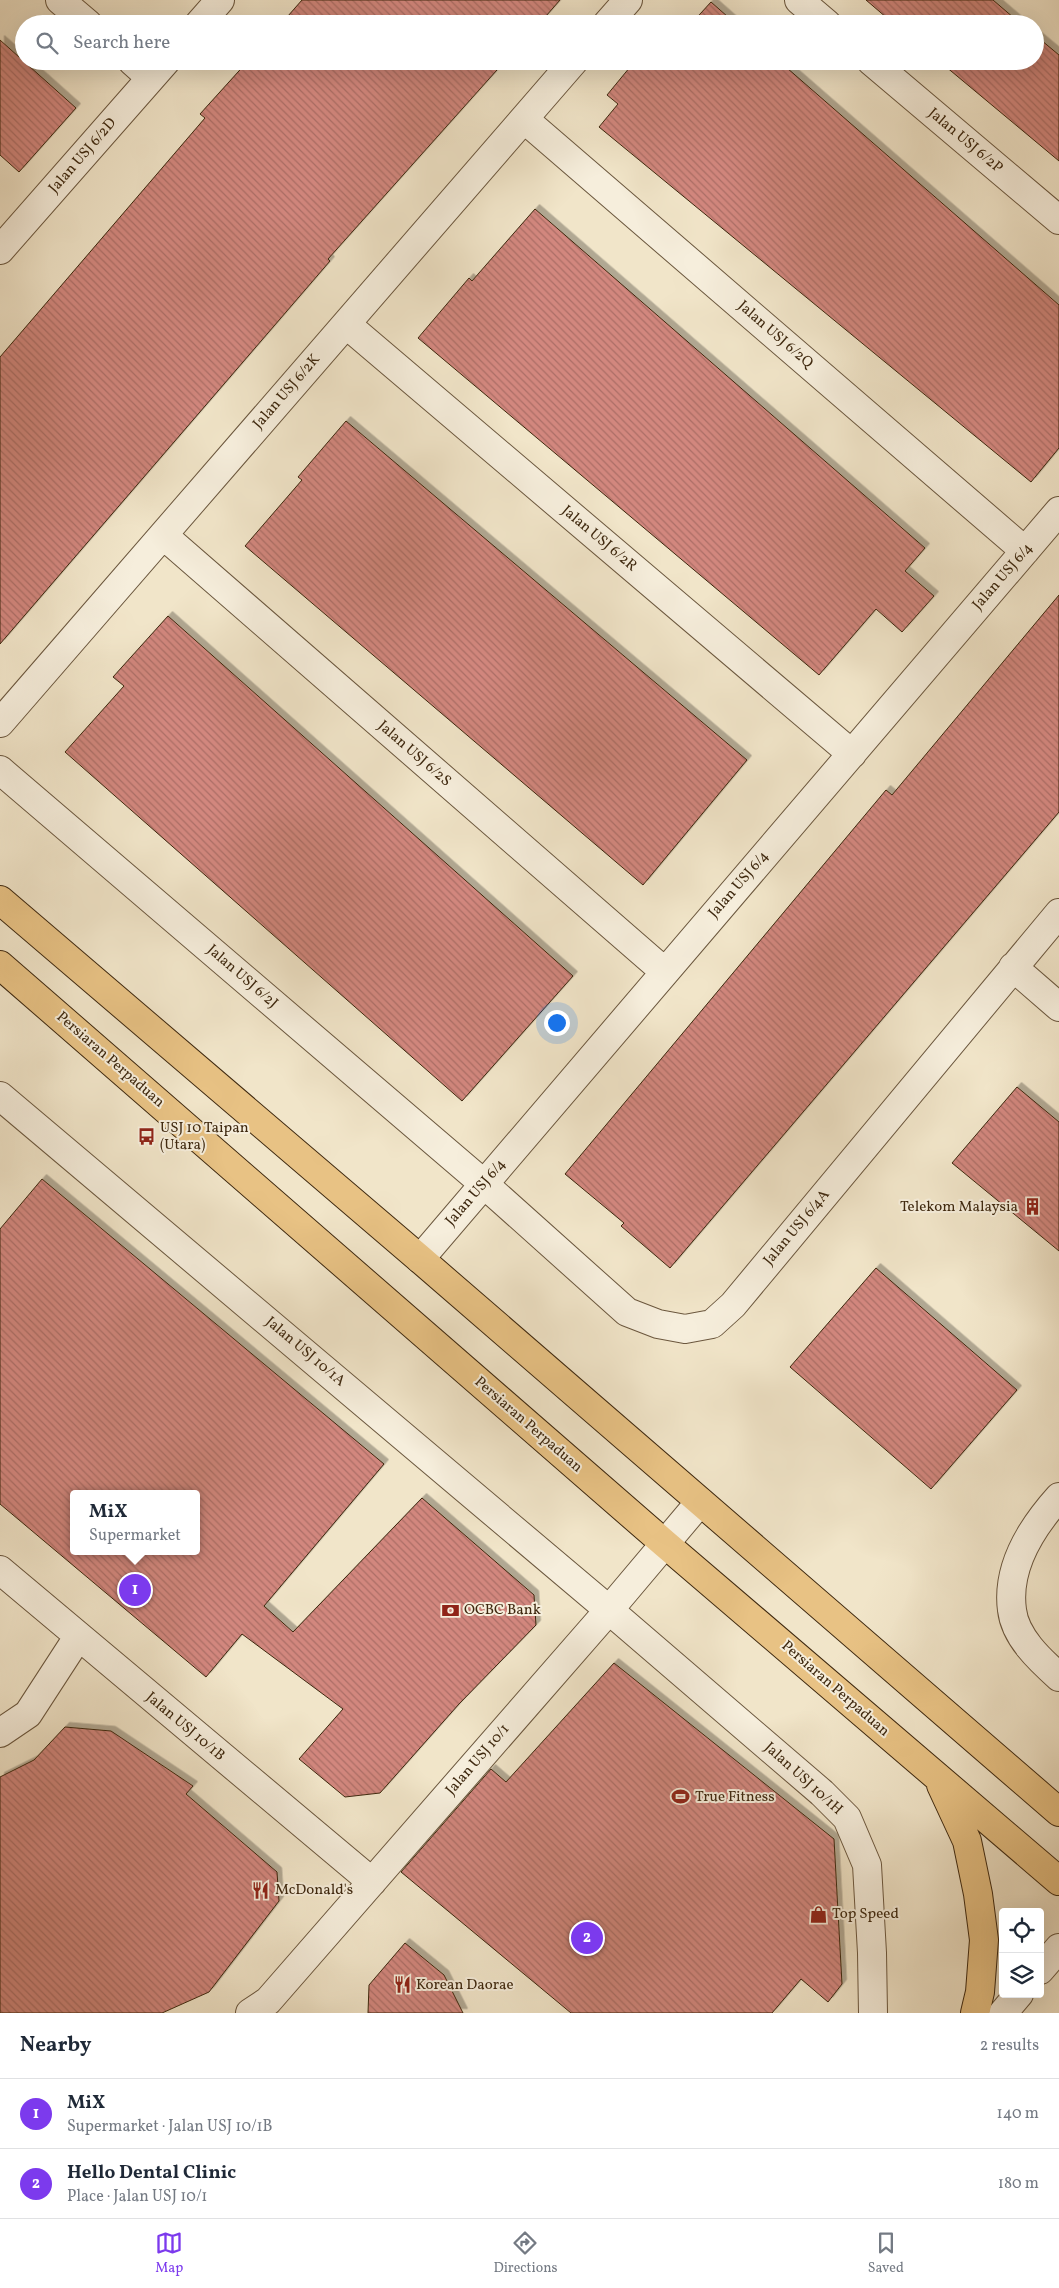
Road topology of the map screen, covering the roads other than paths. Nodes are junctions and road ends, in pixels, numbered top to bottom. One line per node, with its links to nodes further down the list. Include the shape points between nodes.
1 (60, 0): 5 (street)
2 (220, 0): 6 (street)
3 (628, 0): 7 (street)
4 (799, 0): 8 (street)
5 (78, 15)
6 (207, 15)
7 (615, 15)
8 (816, 15)
9 (148, 70): 14 (street, Jalan USJ 6/2D)
10 (566, 70): 12 (street, Jalan USJ 6/2K)
11 (882, 70): 13 (street, Jalan USJ 6/2P)
12 (524, 119): 15 (street, Jalan USJ 6/2K); 18 (street, Jalan USJ 6/2Q)
13 (1059, 220)
14 (0, 250)
15 (346, 324): 17 (street, Jalan USJ 6/2K); 20 (street, Jalan USJ 6/2R)
16 (1059, 511): 18 (street, Jalan USJ 6/4)
17 (163, 536): 19 (street, Jalan USJ 6/2K); 26 (street, Jalan USJ 6/2S)
18 (1025, 551): 20 (street, Jalan USJ 6/4)
19 (0, 723)
20 (852, 754): 26 (street, Jalan USJ 6/4)
21 (0, 770): 29 (street, Jalan USJ 6/2J)
22 (0, 900): 30 (main road)
23 (1059, 913): 25 (street, Jalan USJ 6/4A)
24 (0, 964): 33 (main road, Persiaran Perpaduan)
25 (1013, 967): 27 (street); 29 (street, Jalan USJ 6/4A, via 733,1305 712,1324 685,1329 658,1324 627,1312)
26 (665, 972): 29 (street, Jalan USJ 6/4)
27 (1059, 1007)
28 (0, 1096): 35 (street, Jalan USJ 10/1A)
29 (484, 1184): 30 (street, Jalan USJ 6/4)
30 (420, 1259): 32 (main road)
31 (1059, 1496): 37 (street, via 1038,1521 1022,1550 1013,1582 1012,1610 1021,1633 1038,1659)
32 (700, 1502): 33 (street, Jalan USJ 10/1); 40 (main road)
33 (664, 1543): 35 (street, Jalan USJ 10/1); 39 (main road, Persiaran Perpaduan)
34 (0, 1570): 36 (street, Jalan USJ 10/1B)
35 (609, 1610): 42 (street, Jalan USJ 10/1); 47 (street, Jalan USJ 10/1H, via 847,1818 867,1865)
36 (78, 1637): 38 (street, via 28,1714); 42 (street, Jalan USJ 10/1B)
37 (1059, 1677)
38 (0, 1733)
39 (937, 1776): 41 (main road, Persiaran Perpaduan); 48 (main road, via 968,1841 978,1894 984,1940)
40 (1059, 1812)
41 (1059, 1881)
42 (372, 1882): 46 (street, Jalan USJ 10/1)
43 (1059, 1948): 44 (street)
44 (1044, 1965)
45 (1016, 1998): 49 (street)
46 (264, 2009)
47 (873, 2013)
48 (975, 2013)
49 (1003, 2013)

